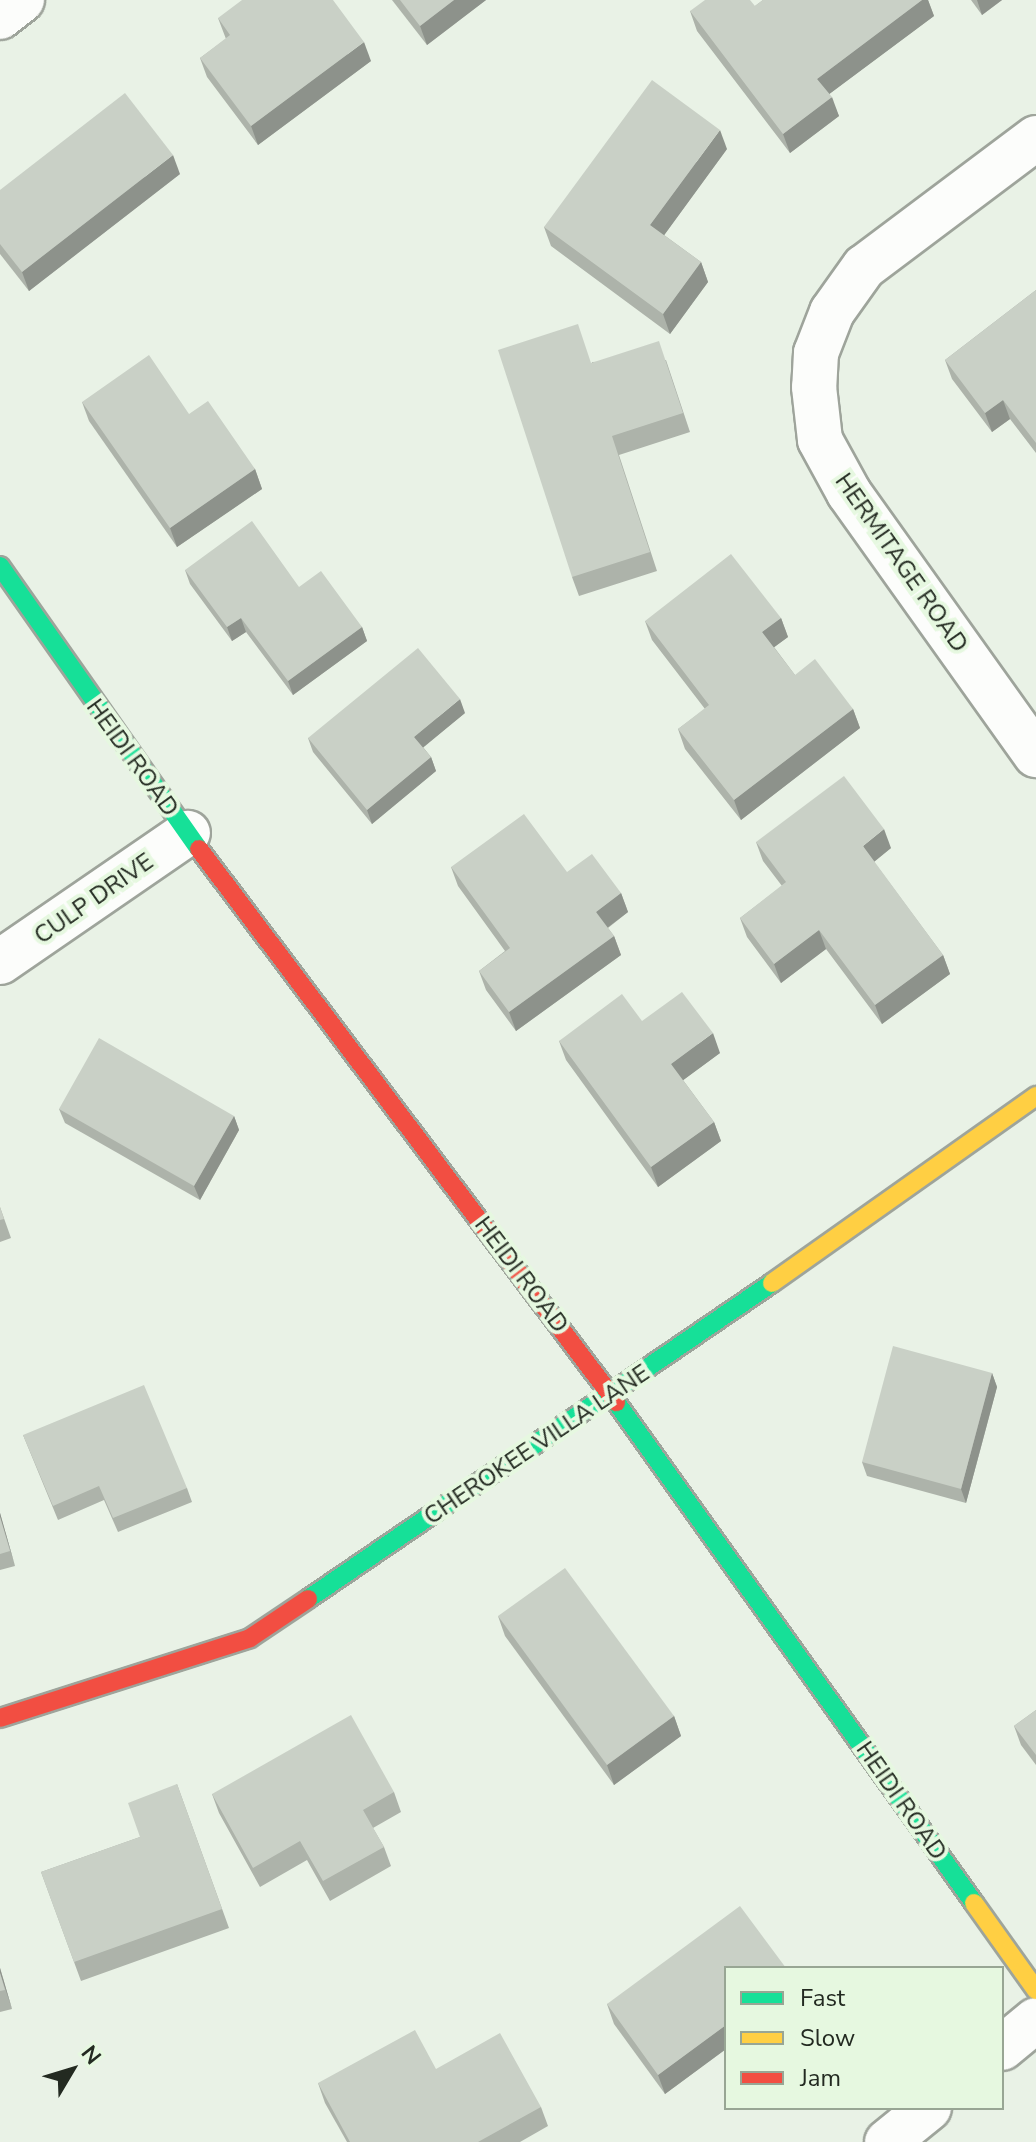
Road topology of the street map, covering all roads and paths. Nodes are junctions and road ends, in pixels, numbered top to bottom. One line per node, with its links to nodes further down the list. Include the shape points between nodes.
1 (22, 0): 2 (street)
2 (0, 17)
3 (1036, 138): 5 (street, HERMITAGE ROAD, via 864,267 832,312 816,353 820,440 849,493)
4 (0, 566): 6 (street, HEIDI ROAD)
5 (1036, 755)
6 (188, 833): 7 (street, CULP DRIVE); 9 (street, HEIDI ROAD)
7 (0, 962)
8 (1036, 1096): 9 (street, CHEROKEE VILLA LANE)
9 (612, 1396): 10 (street, CHEROKEE VILLA LANE, via 250,1638); 11 (street, HEIDI ROAD)
10 (0, 1718)
11 (1036, 1990)
12 (1036, 2020): 13 (street)
13 (1004, 2046)
14 (927, 2110): 15 (street)
15 (887, 2142)

